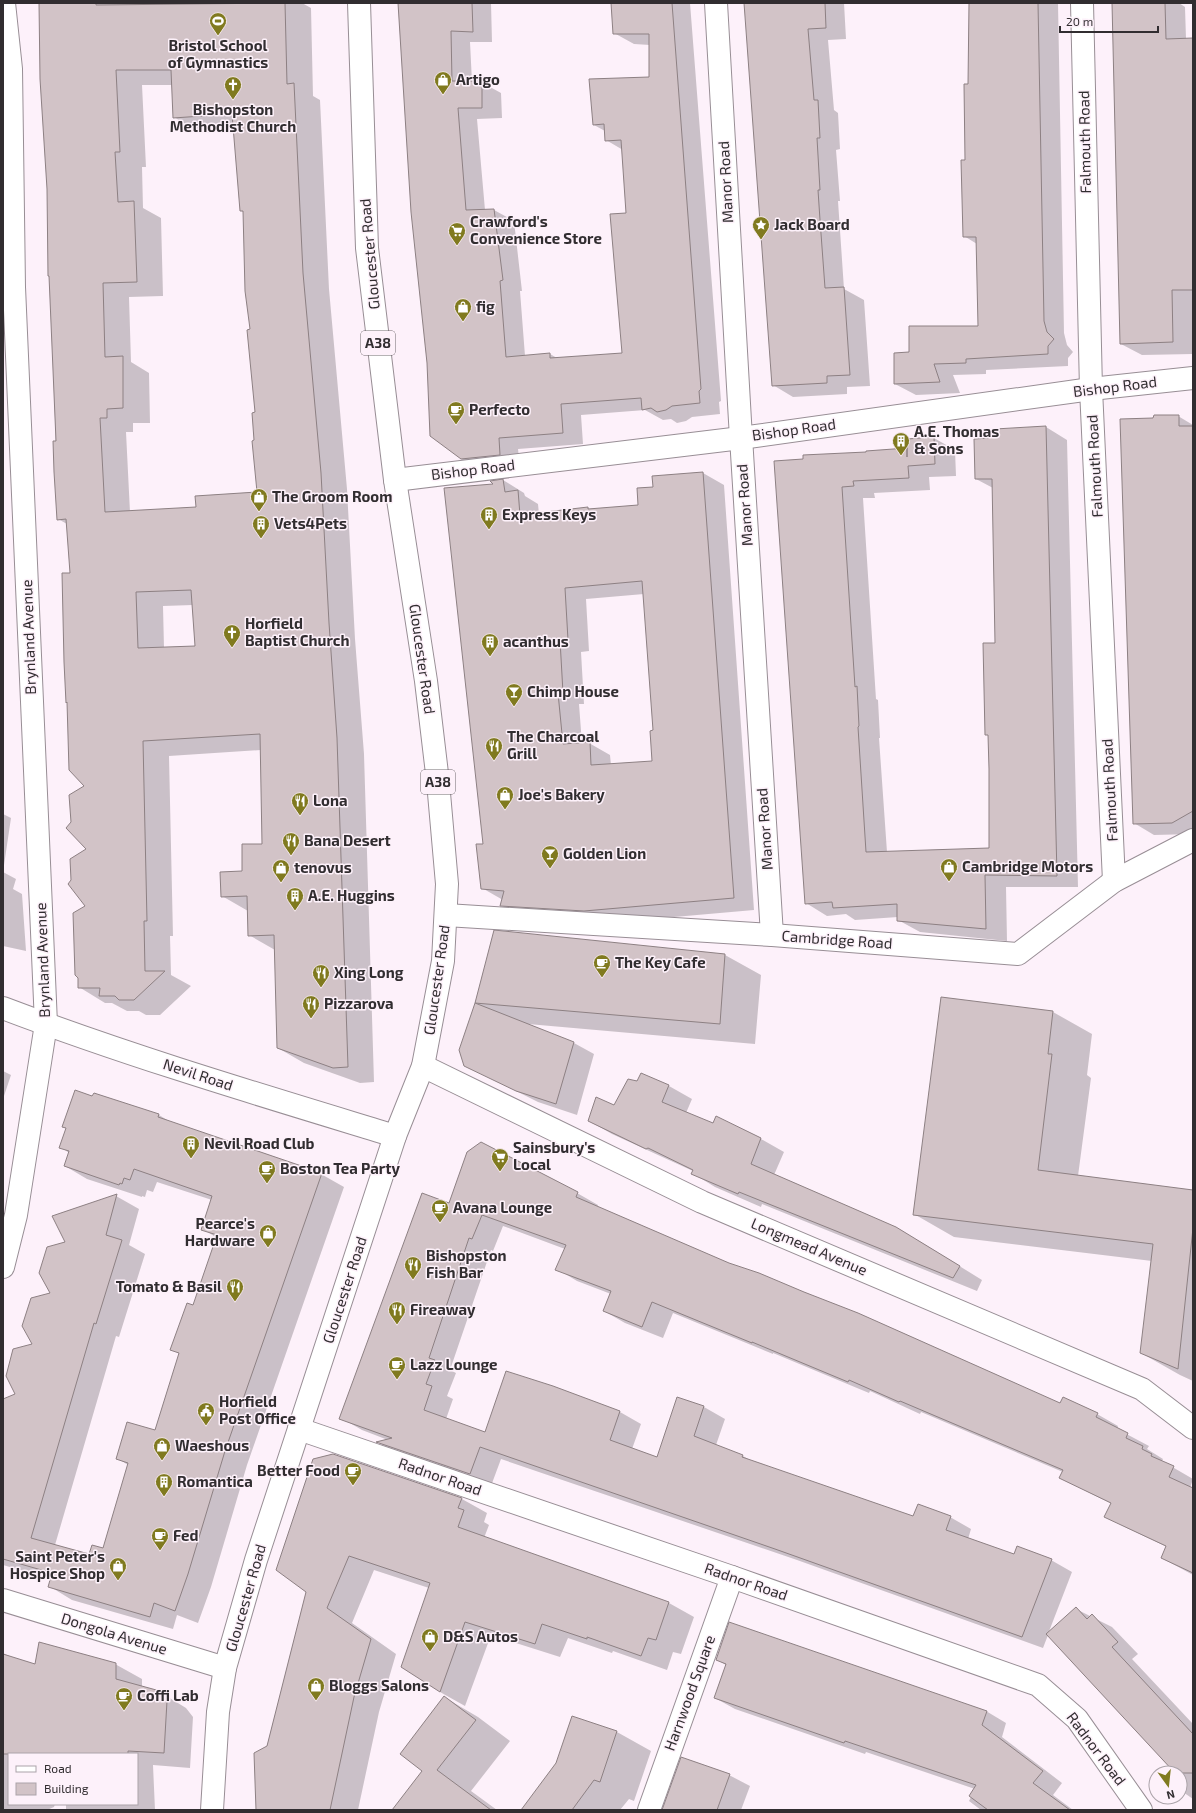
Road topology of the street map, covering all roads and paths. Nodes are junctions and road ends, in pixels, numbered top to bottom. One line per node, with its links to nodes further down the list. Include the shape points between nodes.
1 (4, 3): 5 (street, Brynland Avenue, via 10,69)
2 (359, 3): 9 (street, Gloucester Road / A38, via 367,248)
3 (716, 3): 8 (street, Manor Road)
4 (1082, 3): 7 (street, Falmouth Road)
5 (9, 288): 15 (street, Brynland Avenue)
6 (1193, 378): 7 (street, Bishop Road)
7 (1091, 389): 8 (street, Bishop Road); 11 (street, Falmouth Road)
8 (741, 438): 9 (street, Bishop Road); 13 (street, Manor Road)
9 (395, 480): 12 (street, Gloucester Road / A38, via 426,681 447,884)
10 (1193, 840): 11 (street, Cambridge Road)
11 (1114, 881): 13 (street, Cambridge Road, via 1018,954)
12 (446, 915): 13 (street, Cambridge Road); 16 (street, Gloucester Road / A38, via 443,962)
13 (772, 936)
14 (3, 1008): 15 (street, Nevil Road)
15 (46, 1024): 17 (street, Nevil Road, via 208,1079); 18 (street, Brynland Avenue, via 16,1215)
16 (423, 1066): 17 (street, Gloucester Road / A38); 19 (street, Longmead Avenue, via 702,1202 1142,1389)
17 (395, 1136): 20 (street, Gloucester Road / A38)
18 (3, 1267)
19 (1193, 1428)
20 (299, 1429): 21 (street, Radnor Road); 23 (street, Gloucester Road / A38, via 256,1560)
21 (732, 1577): 25 (street, Harnwood Square); 26 (street, Radnor Road, via 1038,1685 1077,1719)
22 (3, 1600): 23 (street, Dongola Avenue)
23 (225, 1668): 24 (street, Gloucester Road / A38, via 218,1712)
24 (212, 1810)
25 (649, 1810)
26 (1141, 1810)

